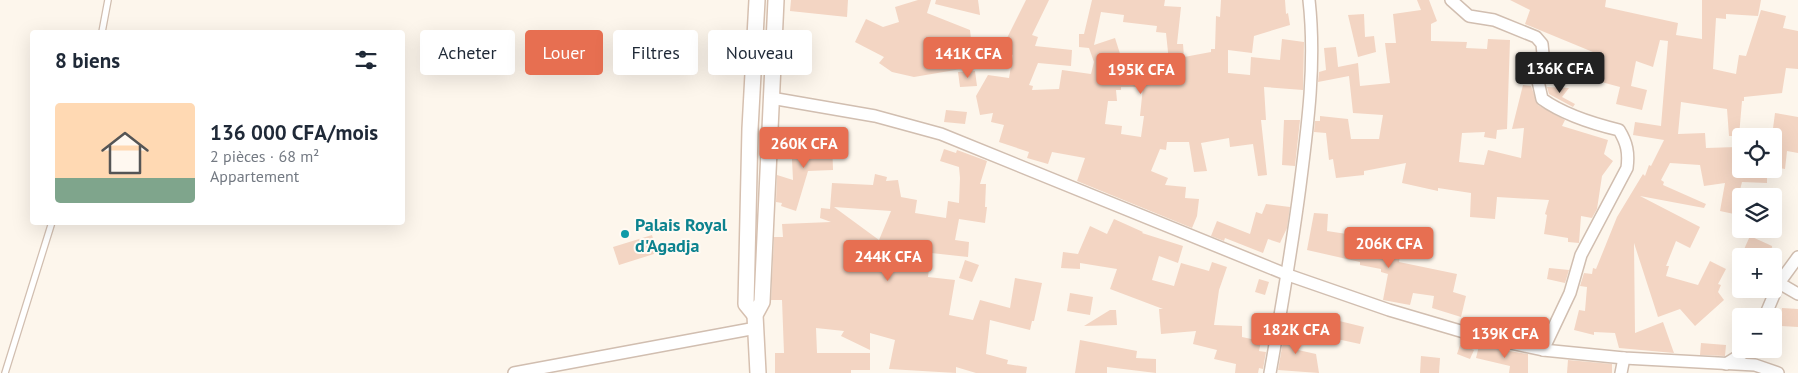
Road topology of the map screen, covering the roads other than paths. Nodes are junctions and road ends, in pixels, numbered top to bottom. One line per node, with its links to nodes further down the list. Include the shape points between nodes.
1 (108, 0): 6 (lane)
2 (757, 0): 14 (street, via 746,304)
3 (776, 0): 7 (street)
4 (1310, 0): 10 (street, via 1308,128)
5 (1451, 0): 15 (street, via 1469,16 1494,20 1536,37 1542,44 1543,54 1538,81 1542,99 1586,120 1619,130 1626,141 1627,168 1581,255 1570,293)
6 (102, 30)
7 (771, 98): 10 (street, via 876,116 941,134); 14 (street, via 762,302)
8 (51, 225): 19 (lane)
9 (1798, 257): 11 (street)
10 (1288, 275): 15 (street, via 1389,310); 22 (street)
11 (1782, 279)
12 (1782, 285): 13 (street)
13 (1798, 294)
14 (756, 322): 20 (street); 21 (street)
15 (1543, 350): 16 (street)
16 (1624, 358): 18 (street); 23 (street)
17 (1734, 358): 18 (street)
18 (1724, 364): 24 (street, via 1755,365)
19 (5, 373)
20 (514, 373)
21 (758, 373)
22 (1270, 373)
23 (1621, 373)
24 (1778, 373)

